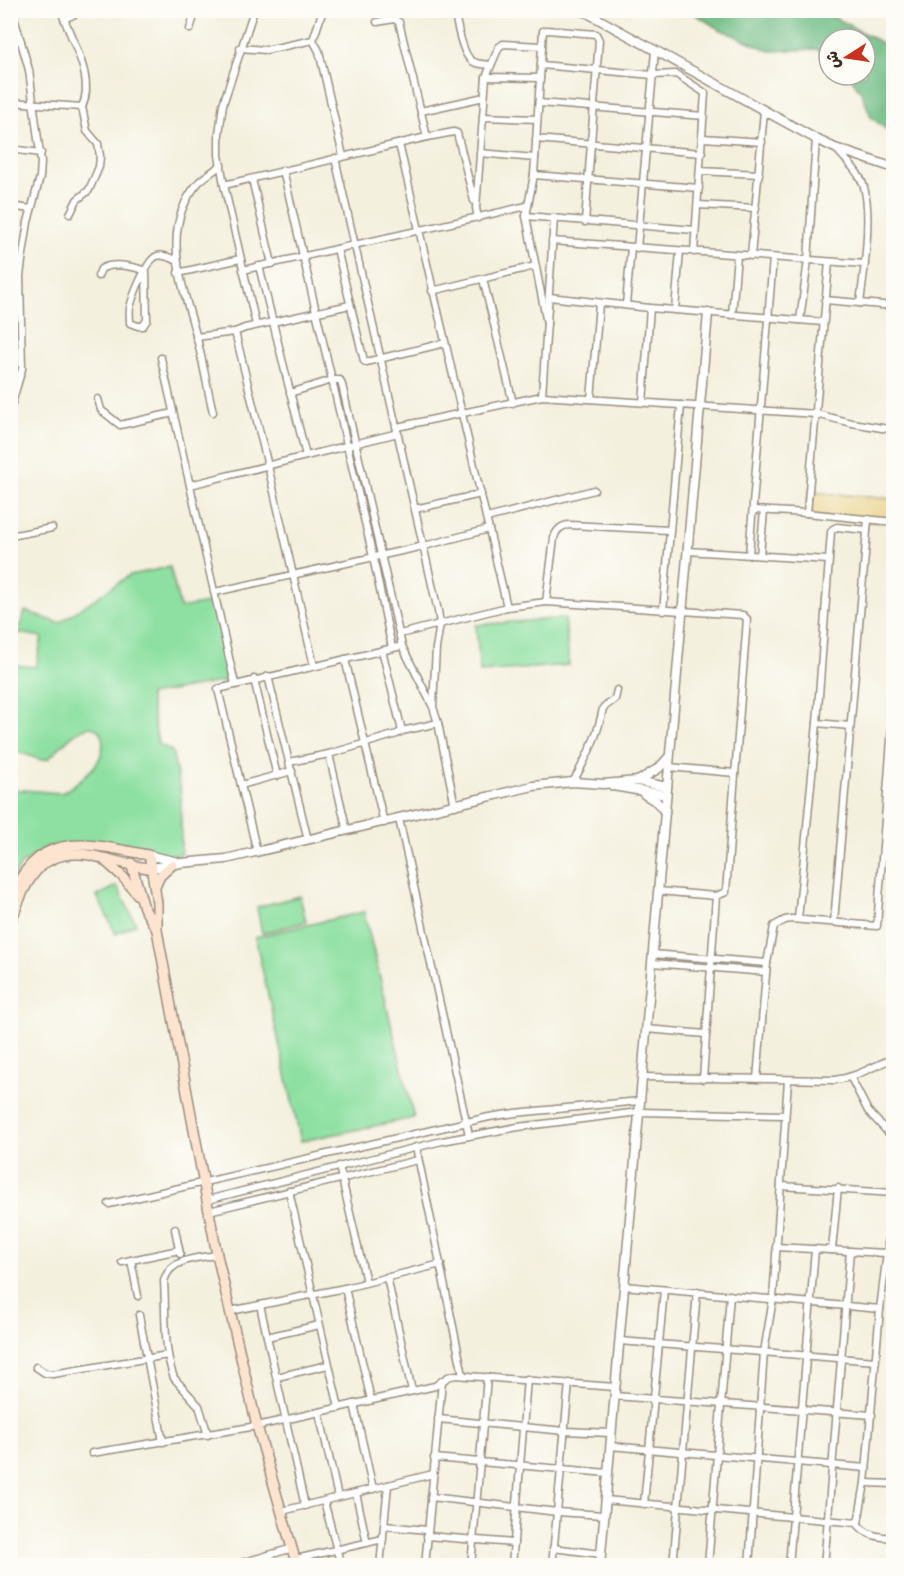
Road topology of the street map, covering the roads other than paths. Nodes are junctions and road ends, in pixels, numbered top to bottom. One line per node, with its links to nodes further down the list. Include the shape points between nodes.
1 (12, 10): 14 (street)
2 (61, 10): 9 (street)
3 (84, 10): 9 (street)
4 (196, 10): 11 (street)
5 (254, 10): 16 (street)
6 (323, 10): 13 (street)
7 (454, 10): 18 (street, via 465,54 479,64)
8 (582, 10): 17 (street)
9 (64, 19): 28 (street, via 83,69)
10 (377, 22): 30 (street, via 399,22)
11 (190, 29)
12 (10, 40): 14 (street)
13 (313, 40): 16 (street, via 266,50); 49 (street, via 319,51)
14 (21, 41): 26 (street)
15 (542, 46): 18 (street, via 503,44); 19 (street); 20 (street, via 543,32 547,30 596,34)
16 (240, 48): 52 (street, via 223,104 219,134)
17 (655, 51): 21 (street); 31 (street)
18 (492, 65): 22 (street)
19 (541, 65): 20 (street); 23 (street)
20 (596, 70): 21 (street); 29 (street)
21 (653, 75): 32 (street); 33 (street, via 676,74 705,93)
22 (486, 77): 23 (street); 24 (street)
23 (540, 78): 27 (street)
24 (484, 97): 30 (street); 34 (street)
25 (10, 102): 26 (street)
26 (32, 103): 28 (street); 46 (street)
27 (539, 103): 29 (street); 35 (street)
28 (82, 107): 69 (street, via 87,131 98,144 99,167 89,190 77,200)
29 (594, 108): 32 (street); 41 (street)
30 (421, 111): 36 (street)
31 (764, 111): 39 (street); 40 (street)
32 (650, 112): 33 (street); 43 (street)
33 (704, 116): 37 (street)
34 (483, 117): 35 (street); 47 (street)
35 (537, 119): 38 (street)
36 (427, 137): 42 (street); 66 (street, via 457,133)
37 (703, 138): 40 (street); 48 (street)
38 (536, 139): 41 (street); 51 (street)
39 (816, 139): 44 (street); 89 (street)
40 (762, 142): 56 (street)
41 (592, 143): 43 (street); 59 (street)
42 (399, 144): 49 (street); 76 (street)
43 (646, 147): 48 (street); 60 (street)
44 (835, 148): 53 (street); 92 (street, via 864,187)
45 (10, 149): 46 (street)
46 (41, 153): 68 (street, via 40,177)
47 (480, 153): 51 (street); 66 (street)
48 (702, 153): 55 (street)
49 (343, 156): 50 (street)
50 (335, 158): 54 (street); 78 (street)
51 (535, 158): 57 (street)
52 (221, 165): 61 (street); 88 (street, via 200,182 187,200 175,242)
53 (894, 168)
54 (284, 170): 58 (street); 84 (street)
55 (700, 171): 56 (street); 62 (street)
56 (759, 174): 67 (street)
57 (534, 175): 59 (street); 65 (street)
58 (252, 179): 61 (street); 91 (street)
59 (589, 179): 60 (street); 73 (street)
60 (643, 183): 62 (street); 74 (street)
61 (224, 184): 87 (street)
62 (699, 188): 63 (street)
63 (698, 205): 67 (street); 75 (street)
64 (10, 206): 68 (street)
65 (527, 206): 70 (street); 71 (street)
66 (476, 208): 71 (street)
67 (756, 208): 85 (street)
68 (31, 209): 133 (street, via 20,276 22,369)
69 (70, 214)
70 (526, 216): 72 (street); 94 (street)
71 (478, 218): 76 (street)
72 (554, 218): 73 (street); 77 (street)
73 (585, 222): 74 (street)
74 (639, 226): 75 (street); 79 (street)
75 (695, 230): 82 (street)
76 (419, 231): 78 (street); 100 (street)
77 (552, 241): 79 (street); 101 (street)
78 (355, 245): 80 (street); 123 (street)
79 (634, 247): 81 (street); 106 (street)
80 (337, 249): 84 (street); 105 (street)
81 (680, 251): 82 (street); 109 (street)
82 (694, 252): 83 (street)
83 (737, 255): 85 (street); 112 (street)
84 (304, 256): 91 (street); 111 (street)
85 (751, 256): 86 (street)
86 (773, 258): 89 (street); 113 (street)
87 (240, 259): 95 (street); 97 (street)
88 (176, 260): 96 (street, via 157,256); 97 (street)
89 (808, 260): 90 (street); 114 (street)
90 (829, 262): 92 (street); 102 (street)
91 (272, 264): 93 (street)
92 (865, 264): 103 (street)
93 (259, 266): 95 (street); 115 (street)
94 (536, 266): 99 (street); 117 (street)
95 (243, 270): 118 (street)
96 (146, 271): 96 (street, via 129,309 130,322 138,326 147,320); 98 (street, via 111,265 101,269)
97 (178, 273): 120 (street)
98 (98, 276)
99 (483, 279): 100 (street); 129 (street)
100 (432, 291): 121 (street)
101 (549, 297): 104 (street); 117 (street)
102 (825, 300): 103 (street); 116 (street)
103 (860, 303): 107 (street)
104 (599, 304): 106 (street); 128 (street)
105 (350, 305): 111 (street); 123 (street, via 364,361)
106 (626, 305): 108 (street)
107 (894, 306)
108 (650, 308): 109 (street); 130 (street)
109 (675, 310): 110 (street)
110 (708, 313): 112 (street); 132 (street)
111 (315, 314): 115 (street); 124 (street)
112 (732, 315): 113 (street)
113 (769, 317): 114 (street); 134 (street)
114 (800, 320): 116 (street)
115 (273, 322): 118 (street); 125 (street)
116 (823, 322): 138 (street)
117 (547, 324): 126 (street)
118 (256, 325): 119 (street)
119 (235, 332): 120 (street); 144 (street)
120 (196, 337): 135 (street)
121 (445, 343): 123 (street); 137 (street)
122 (161, 358): 136 (street)
123 (381, 358): 139 (street)
124 (332, 380): 125 (street); 141 (street, via 340,380 342,385); 142 (street)
125 (290, 393): 143 (street)
126 (542, 396): 128 (street); 129 (street)
127 (98, 399): 136 (street, via 101,410 120,425)
128 (591, 399): 130 (street)
129 (513, 403): 137 (street)
130 (643, 403): 131 (street)
131 (681, 405): 132 (street); 157 (street)
132 (699, 406): 134 (street); 161 (street)
133 (10, 410)
134 (761, 410): 138 (street); 149 (street)
135 (213, 412)
136 (173, 413): 145 (street)
137 (462, 414): 139 (street); 147 (street)
138 (816, 414): 140 (street); 151 (street)
139 (397, 430): 141 (street); 148 (street)
140 (894, 430)
141 (356, 444): 142 (street); 163 (street)
142 (347, 447): 143 (street); 165 (street)
143 (306, 456): 144 (street)
144 (268, 466): 145 (street); 167 (street)
145 (190, 484): 168 (street)
146 (594, 490): 152 (street)
147 (481, 494): 148 (street); 152 (street)
148 (415, 509): 160 (street)
149 (753, 510): 150 (street); 162 (street)
150 (764, 511): 151 (street); 164 (street)
151 (807, 513): 153 (street)
152 (487, 518): 156 (street)
153 (868, 519): 154 (street); 158 (street)
154 (894, 522)
155 (52, 528): 159 (street)
156 (489, 529): 160 (street); 170 (street)
157 (669, 530): 169 (street, via 563,526 554,538); 171 (street)
158 (867, 530): 166 (street, via 832,529); 188 (street)
159 (10, 536)
160 (424, 546): 163 (street); 173 (street)
161 (687, 551): 162 (street); 172 (street)
162 (749, 554): 164 (street)
163 (382, 555): 165 (street); 174 (street)
164 (760, 555): 166 (street)
165 (373, 557): 167 (street); 176 (street)
166 (828, 560): 187 (street)
167 (294, 575): 168 (street); 179 (street)
168 (215, 592): 182 (street)
169 (546, 602): 170 (street); 171 (street)
170 (507, 607): 173 (street)
171 (663, 611): 172 (street)
172 (682, 612): 193 (street); 197 (street, via 742,615 747,619)
173 (440, 624): 174 (street); 185 (street)
174 (400, 634): 175 (street)
175 (402, 646): 176 (street); 185 (street)
176 (392, 648): 177 (street)
177 (382, 650): 178 (street); 190 (street)
178 (345, 659): 179 (street); 191 (street)
179 (314, 666): 180 (street)
180 (268, 676): 181 (street); 194 (street)
181 (254, 679): 182 (street); 198 (street)
182 (235, 684): 200 (street, via 218,688)
183 (617, 690): 199 (street, via 615,699 603,708 598,732)
184 (894, 700): 189 (street)
185 (433, 707): 186 (street)
186 (438, 723): 190 (street); 203 (street)
187 (816, 723): 188 (street); 221 (street)
188 (850, 726): 222 (street)
189 (892, 730): 222 (street, via 877,926)
190 (402, 731): 191 (street)
191 (365, 742): 192 (street); 206 (street)
192 (329, 754): 194 (street); 207 (street)
193 (669, 757): 195 (street); 201 (street)
194 (289, 762): 196 (street)
195 (669, 767): 197 (street); 202 (street)
196 (292, 771): 198 (street); 208 (street)
197 (735, 773): 218 (street, via 726,892)
198 (277, 776): 200 (street)
199 (573, 782): 201 (street); 203 (street, via 533,786)
200 (242, 785): 210 (street)
201 (637, 786): 202 (street); 204 (street)
202 (667, 791): 204 (street)
203 (455, 806): 205 (street)
204 (665, 812): 217 (street)
205 (399, 819): 206 (street); 241 (street)
206 (384, 823): 207 (street)
207 (347, 831): 208 (street)
208 (308, 840): 210 (street)
209 (133, 852): 211 (main road); 214 (main road); 220 (main road, via 78,844 53,849 28,866)
210 (257, 852): 213 (street)
211 (148, 855): 213 (street); 215 (main road)
212 (102, 858): 214 (main road); 219 (main road); 223 (main road, via 70,854 42,865 27,882)
213 (177, 864): 215 (street); 216 (main road, via 160,876)
214 (131, 866): 215 (main road); 219 (main road)
215 (152, 868): 216 (main road)
216 (155, 887): 224 (main road)
217 (658, 891): 218 (street); 225 (street)
218 (716, 896): 226 (street)
219 (142, 899): 224 (main road)
220 (10, 900)
221 (798, 919): 222 (street); 227 (street, via 774,926)
222 (834, 922)
223 (10, 924)
224 (157, 930): 248 (main road)
225 (652, 958): 226 (street); 228 (street); 230 (street)
226 (711, 959): 227 (street); 228 (street)
227 (767, 963): 229 (street)
228 (711, 968): 229 (street); 231 (street)
229 (766, 972): 236 (street)
230 (646, 1029): 231 (street); 233 (street)
231 (706, 1034): 235 (street)
232 (894, 1058): 234 (street)
233 (642, 1077): 235 (street); 238 (street)
234 (851, 1078): 237 (street); 243 (street, via 868,1111)
235 (703, 1079): 236 (street)
236 (757, 1079): 237 (street)
237 (788, 1080): 240 (street)
238 (640, 1101): 239 (street); 241 (street, via 515,1113)
239 (639, 1112): 240 (street); 242 (street); 270 (street)
240 (785, 1115): 249 (street)
241 (466, 1122): 242 (street); 248 (street)
242 (469, 1135): 244 (street)
243 (894, 1139)
244 (416, 1147): 245 (street); 246 (street)
245 (418, 1160): 247 (street); 267 (street)
246 (339, 1166): 247 (street); 253 (street)
247 (342, 1179): 251 (street); 269 (street)
248 (204, 1183): 253 (main road); 254 (street)
249 (781, 1186): 250 (street); 257 (street)
250 (838, 1188): 252 (street); 260 (street)
251 (289, 1191): 255 (street); 274 (street)
252 (894, 1195): 262 (street)
253 (207, 1200): 255 (main road)
254 (109, 1204)
255 (209, 1211): 263 (main road)
256 (175, 1229): 259 (street)
257 (776, 1247): 258 (street); 277 (street)
258 (815, 1249): 260 (street); 278 (street)
259 (179, 1250): 264 (street); 265 (street)
260 (832, 1250): 261 (street)
261 (850, 1251): 262 (street); 280 (street)
262 (885, 1253): 281 (street)
263 (217, 1255): 265 (street); 282 (main road)
264 (131, 1260): 266 (street); 276 (street)
265 (181, 1260): 291 (street, via 164,1281)
266 (122, 1262)
267 (441, 1264): 268 (street); 298 (street)
268 (387, 1277): 269 (street); 304 (street)
269 (366, 1282): 271 (street)
270 (624, 1286): 272 (street); 286 (street)
271 (345, 1288): 274 (street); 307 (street)
272 (664, 1290): 273 (street); 287 (street)
273 (697, 1292): 275 (street); 288 (street)
274 (312, 1295): 279 (street); 284 (street)
275 (730, 1295): 277 (street); 289 (street)
276 (138, 1296)
277 (773, 1299): 278 (street); 290 (street)
278 (811, 1302): 280 (street); 292 (street)
279 (260, 1305): 282 (street); 285 (street)
280 (845, 1305): 281 (street); 293 (street)
281 (879, 1309): 295 (street)
282 (230, 1311): 320 (main road)
283 (139, 1315): 294 (street)
284 (319, 1325): 285 (street); 296 (street)
285 (267, 1337): 299 (street)
286 (619, 1341): 287 (street); 305 (street)
287 (659, 1344): 288 (street); 306 (street)
288 (692, 1347): 289 (street); 308 (street)
289 (725, 1349): 290 (street); 310 (street)
290 (764, 1352): 292 (street); 311 (street)
291 (168, 1355): 294 (street); 324 (street, via 174,1378 199,1406)
292 (806, 1356): 293 (street); 313 (street)
293 (840, 1358): 295 (street); 315 (street)
294 (147, 1360): 297 (street, via 53,1374); 325 (street)
295 (876, 1361): 316 (street)
296 (328, 1365): 299 (street); 312 (street)
297 (36, 1368)
298 (463, 1374): 300 (street); 302 (street)
299 (277, 1377): 317 (street)
300 (487, 1377): 301 (street); 319 (street)
301 (527, 1379): 303 (street); 321 (street)
302 (442, 1381): 304 (street); 318 (street)
303 (569, 1383): 305 (street); 322 (street)
304 (412, 1391): 307 (street)
305 (615, 1392): 306 (street); 323 (street)
306 (654, 1399): 308 (street); 327 (street)
307 (371, 1400): 309 (street)
308 (687, 1402): 310 (street); 329 (street)
309 (354, 1404): 312 (street); 344 (street)
310 (721, 1404): 311 (street); 330 (street)
311 (760, 1407): 313 (street); 332 (street)
312 (339, 1408): 314 (street)
313 (801, 1410): 315 (street); 334 (street)
314 (319, 1412): 317 (street); 346 (street)
315 (836, 1413): 316 (street); 336 (street)
316 (872, 1416): 337 (street)
317 (286, 1419): 320 (street); 352 (street)
318 (438, 1419): 319 (street); 331 (street)
319 (483, 1423): 321 (street); 333 (street)
320 (257, 1426): 324 (street); 356 (main road)
321 (523, 1427): 322 (street); 335 (street)
322 (565, 1431): 323 (street); 338 (street)
323 (611, 1433): 326 (street)
324 (208, 1435): 325 (street)
325 (163, 1442): 328 (street)
326 (610, 1446): 327 (street); 339 (street)
327 (650, 1450): 329 (street); 351 (street)
328 (92, 1453)
329 (683, 1453): 330 (street); 353 (street)
330 (717, 1456): 332 (street); 355 (street)
331 (434, 1458): 333 (street); 340 (street)
332 (756, 1459): 334 (street); 358 (street)
333 (480, 1462): 335 (street); 350 (street)
334 (796, 1462): 336 (street); 360 (street)
335 (520, 1465): 338 (street); 354 (street)
336 (831, 1465): 337 (street); 361 (street)
337 (866, 1468): 341 (street)
338 (562, 1469): 339 (street); 357 (street)
339 (608, 1473): 348 (street)
340 (433, 1474): 343 (street); 347 (street)
341 (865, 1483): 342 (street); 362 (street)
342 (894, 1484)
343 (388, 1485): 344 (street); 363 (street)
344 (373, 1489): 345 (street)
345 (356, 1493): 346 (street); 368 (street)
346 (338, 1497): 349 (street)
347 (431, 1497): 350 (street); 364 (street)
348 (605, 1500): 351 (street); 359 (street)
349 (324, 1501): 352 (street); 372 (street)
350 (476, 1501): 354 (street); 367 (street)
351 (644, 1504): 353 (street)
352 (305, 1506): 356 (street)
353 (678, 1507): 355 (street); 376 (street)
354 (518, 1508): 357 (street); 369 (street)
355 (712, 1510): 358 (street); 387 (street)
356 (282, 1511): 370 (main road)
357 (557, 1512): 359 (street); 371 (street)
358 (753, 1513): 360 (street); 388 (street)
359 (604, 1515): 373 (street)
360 (792, 1517): 361 (street); 389 (street)
361 (826, 1520): 362 (street); 390 (street)
362 (856, 1522): 365 (street, via 864,1532)
363 (385, 1526): 364 (street); 366 (street)
364 (427, 1533): 367 (street); 381 (street)
365 (894, 1538)
366 (383, 1539): 368 (street); 380 (street)
367 (473, 1540): 369 (street); 382 (street)
368 (367, 1543): 372 (street)
369 (514, 1544): 383 (street)
370 (292, 1548): 374 (street); 375 (main road)
371 (553, 1548): 373 (street); 384 (street)
372 (337, 1550): 375 (street); 379 (street)
373 (601, 1554): 385 (street)
374 (260, 1557): 377 (street); 378 (street)
375 (296, 1562)
376 (673, 1565): 386 (street)
377 (231, 1566)
378 (262, 1566)
379 (341, 1566)
380 (380, 1566)
381 (425, 1566)
382 (471, 1566)
383 (512, 1566)
384 (552, 1566)
385 (600, 1566)
386 (681, 1566)
387 (708, 1566)
388 (749, 1566)
389 (789, 1566)
390 (824, 1566)

